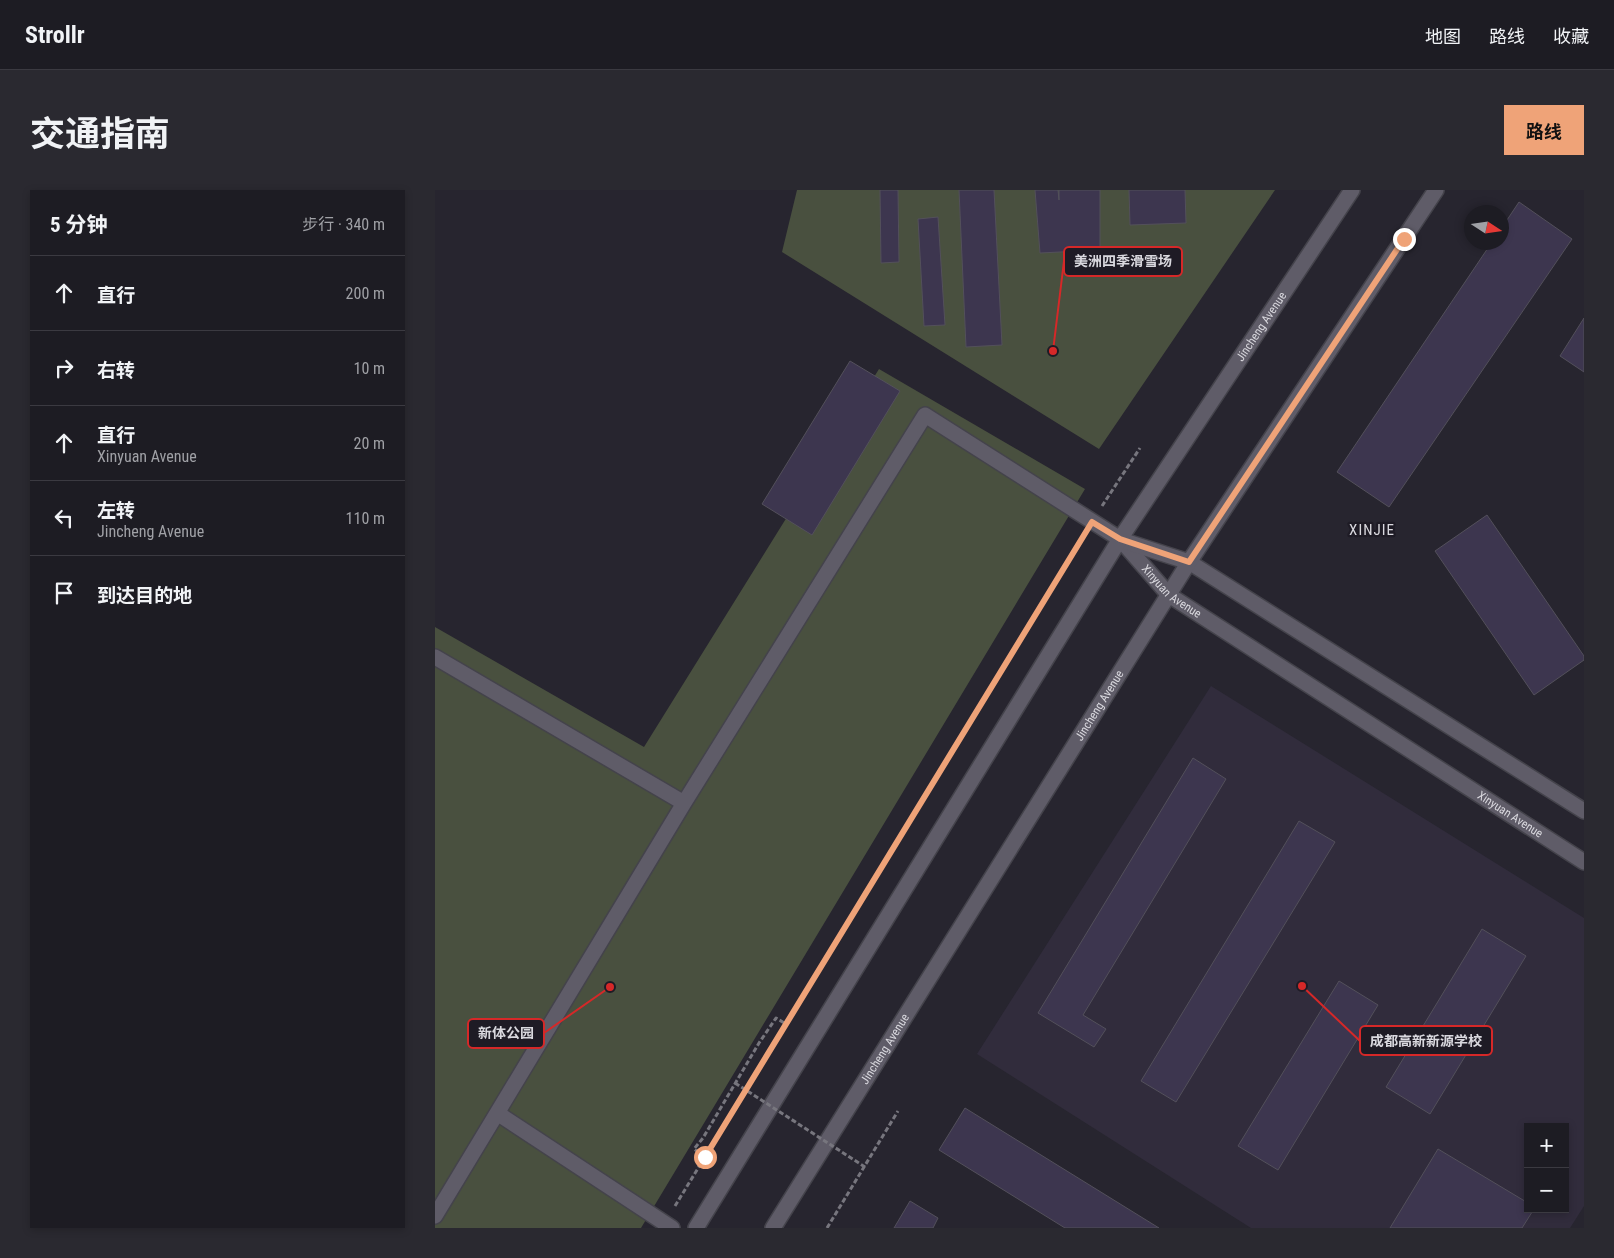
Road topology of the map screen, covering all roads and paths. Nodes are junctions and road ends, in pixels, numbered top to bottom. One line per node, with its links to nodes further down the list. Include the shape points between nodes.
1 (1352, 190): 5 (street, Jincheng Avenue)
2 (1436, 190): 6 (street, Jincheng Avenue)
3 (1140, 448): 4 (path)
4 (1092, 522): 5 (street); 9 (street, via 925,415); 12 (path)
5 (1120, 539): 6 (street, Xinyuan Avenue); 7 (street, Xinyuan Avenue); 20 (street, Jincheng Avenue)
6 (1189, 562): 7 (street, Jincheng Avenue); 10 (street, Xinyuan Avenue)
7 (1169, 594): 11 (street, Xinyuan Avenue); 21 (street, Jincheng Avenue)
8 (435, 657): 9 (street)
9 (684, 804): 15 (street)
10 (1584, 811)
11 (1584, 862)
12 (786, 1024): 13 (path, via 776,1018); 16 (path)
13 (735, 1084): 16 (path, via 694,1149); 17 (path, bridge)
14 (898, 1111): 17 (path)
15 (497, 1114): 18 (street); 19 (street)
16 (705, 1157): 19 (path)
17 (865, 1167): 22 (path)
18 (435, 1216)
19 (668, 1226)
20 (696, 1228)
21 (773, 1228)
22 (827, 1228)

